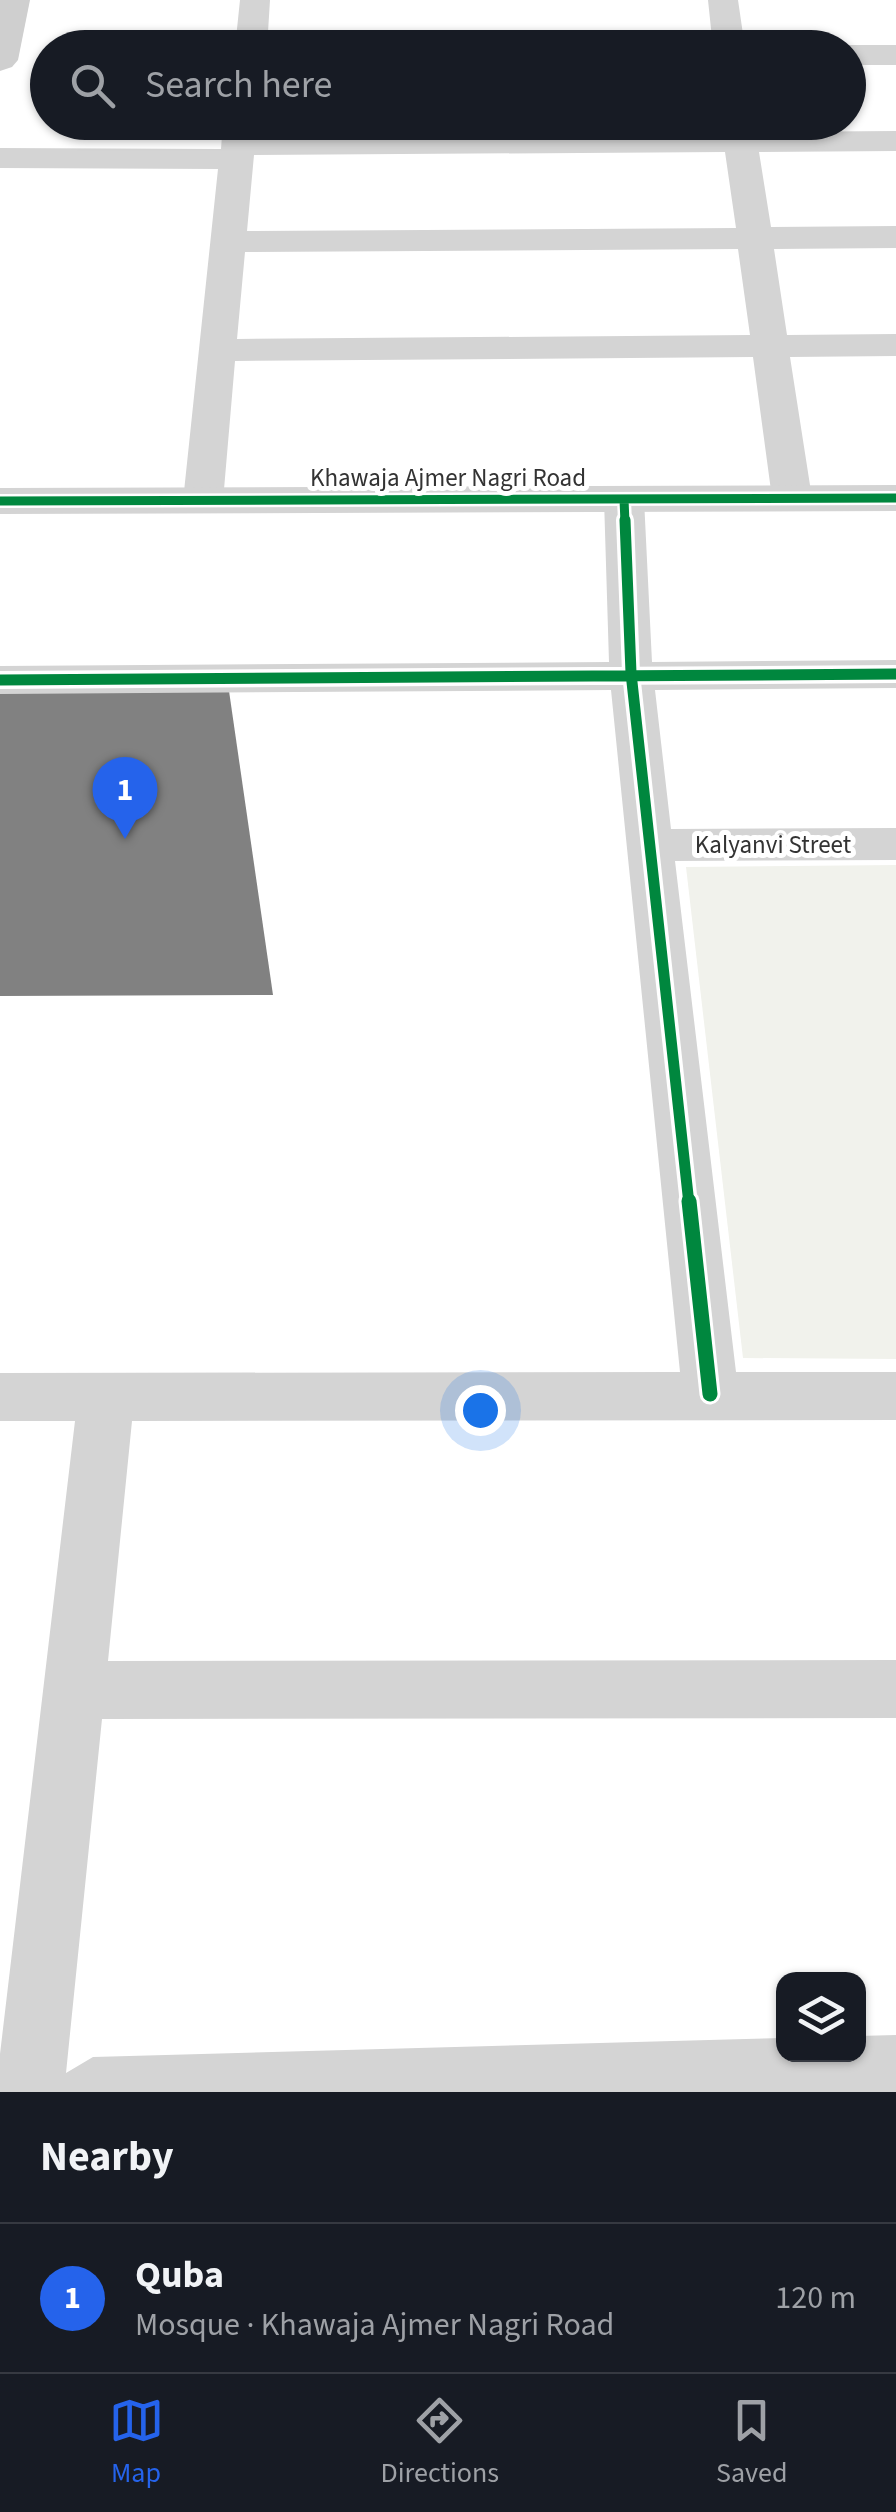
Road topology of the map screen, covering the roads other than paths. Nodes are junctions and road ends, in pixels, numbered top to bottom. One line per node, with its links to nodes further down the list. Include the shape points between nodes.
1 (14, 0): 8 (main road)
2 (255, 0): 4 (street)
3 (723, 0): 5 (street)
4 (252, 30)
5 (727, 30)
6 (866, 55): 7 (street)
7 (896, 55)
8 (0, 60)
9 (866, 139): 12 (street)
10 (338, 140): 13 (street)
11 (741, 140): 16 (street)
12 (896, 141)
13 (237, 142): 14 (street); 17 (street)
14 (0, 158)
15 (896, 237): 16 (street)
16 (752, 238): 17 (street); 18 (street)
17 (225, 242): 20 (street)
18 (769, 345): 19 (street); 20 (street); 21 (street)
19 (896, 345)
20 (220, 350): 25 (street)
21 (792, 498): 22 (street, Khawaja Ajmer Nagri Road); 23 (street, Khawaja Ajmer Nagri Road)
22 (896, 498)
23 (624, 499): 25 (street, Khawaja Ajmer Nagri Road); 26 (street)
24 (0, 501): 25 (street, Khawaja Ajmer Nagri Road)
25 (203, 501)
26 (631, 673): 27 (street); 28 (street); 30 (street)
27 (896, 674)
28 (0, 680)
29 (896, 844): 30 (street, Kalyanvi Street)
30 (650, 845): 31 (street)
31 (710, 1394): 32 (street); 34 (street)
32 (896, 1396)
33 (0, 1397): 34 (street)
34 (106, 1397): 36 (street)
35 (896, 1689): 36 (street)
36 (76, 1690): 38 (street)
37 (896, 2069): 39 (street)
38 (30, 2092)
39 (92, 2092)

